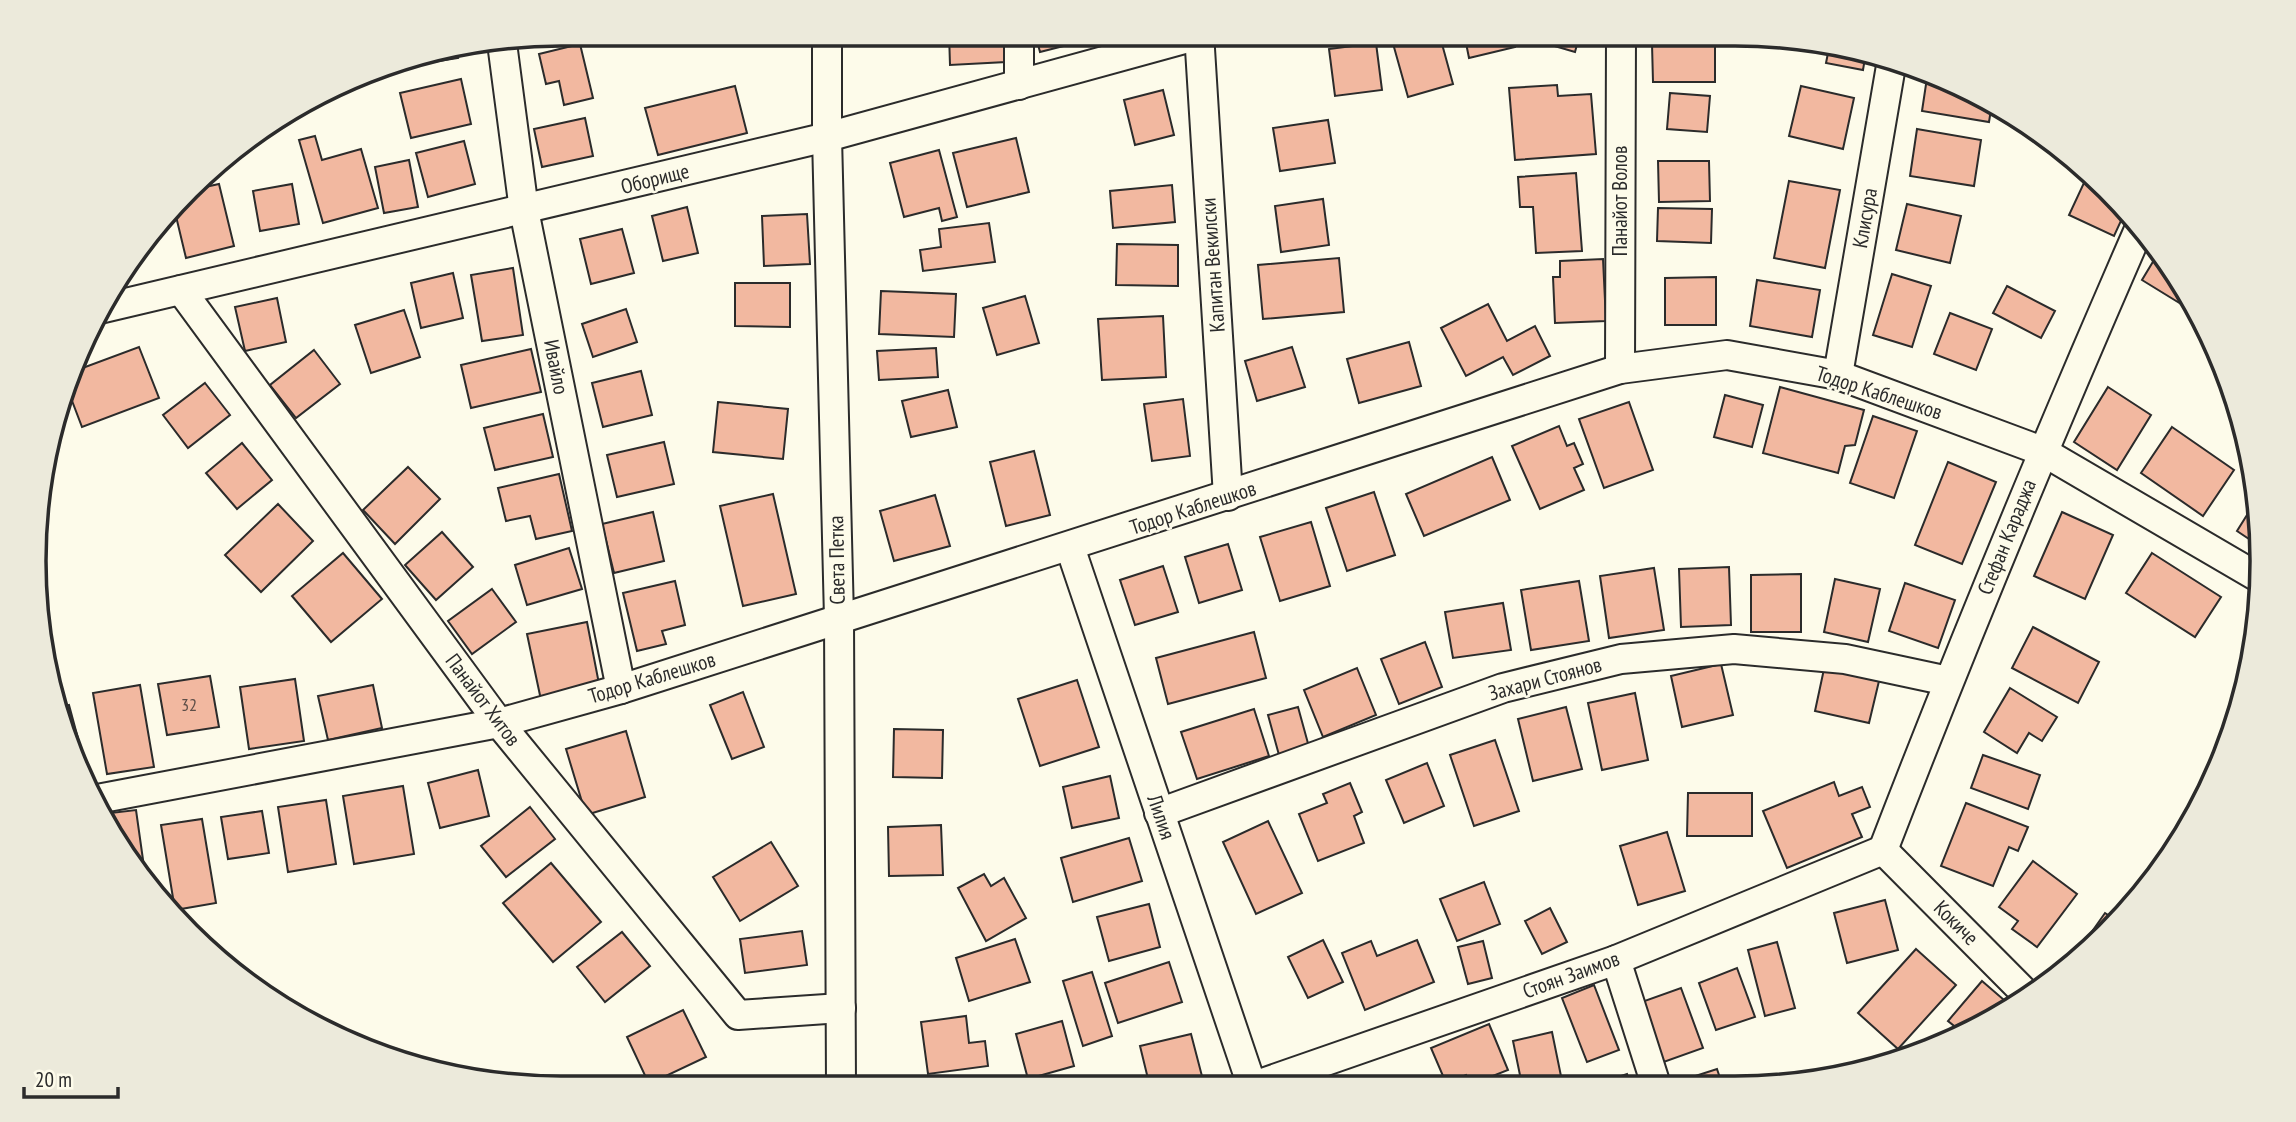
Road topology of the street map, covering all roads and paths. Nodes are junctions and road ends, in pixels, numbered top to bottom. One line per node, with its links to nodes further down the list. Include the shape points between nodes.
1 (827, 46): 9 (street, Света Петка)
2 (1018, 46): 8 (street)
3 (1158, 46): 8 (street, Оборище)
4 (1202, 46): 17 (street, Капитан Векилски)
5 (1621, 46): 14 (street, Панайот Волов)
6 (503, 49): 10 (street, Ивайло)
7 (1890, 70): 15 (street, Клисура)
8 (1019, 85): 9 (street, Оборище)
9 (827, 137): 10 (street, Оборище); 20 (street, Света Петка)
10 (524, 211): 12 (street, Оборище); 22 (street, Ивайло)
11 (2136, 237): 16 (street, Стефан Караджа)
12 (181, 290): 13 (street, Оборище); 23 (street, Панайот Хитов)
13 (113, 306)
14 (1620, 369): 15 (street, Тодор Каблешков, via 1727,355); 17 (street, Тодор Каблешков)
15 (1838, 375): 16 (street, Тодор Каблешков)
16 (2042, 452): 19 (street, Тодор Каблешков); 21 (street, Стефан Караджа)
17 (1228, 496): 18 (street, Тодор Каблешков)
18 (1070, 547): 20 (street, Тодор Каблешков); 25 (street, Лилия)
19 (2250, 572)
20 (839, 618): 22 (street, Тодор Каблешков); 29 (street, Света Петка)
21 (1948, 681): 25 (street, Захари Стоянов, via 1845,659 1734,649 1621,659 1503,688); 26 (street, Стефан Караджа)
22 (621, 689): 23 (street, Тодор Каблешков)
23 (499, 723): 24 (street, Тодор Каблешков); 29 (street, Панайот Хитов, via 738,1015)
24 (104, 798)
25 (1159, 813): 31 (street, Лилия)
26 (1883, 850): 27 (street, Стоян Заимов); 28 (street, Кокиче)
27 (1616, 960): 32 (street, Стоян Заимов); 33 (street)
28 (2022, 990)
29 (841, 1008): 30 (street, Света Петка)
30 (841, 1076)
31 (1249, 1076)
32 (1281, 1076)
33 (1653, 1076)

